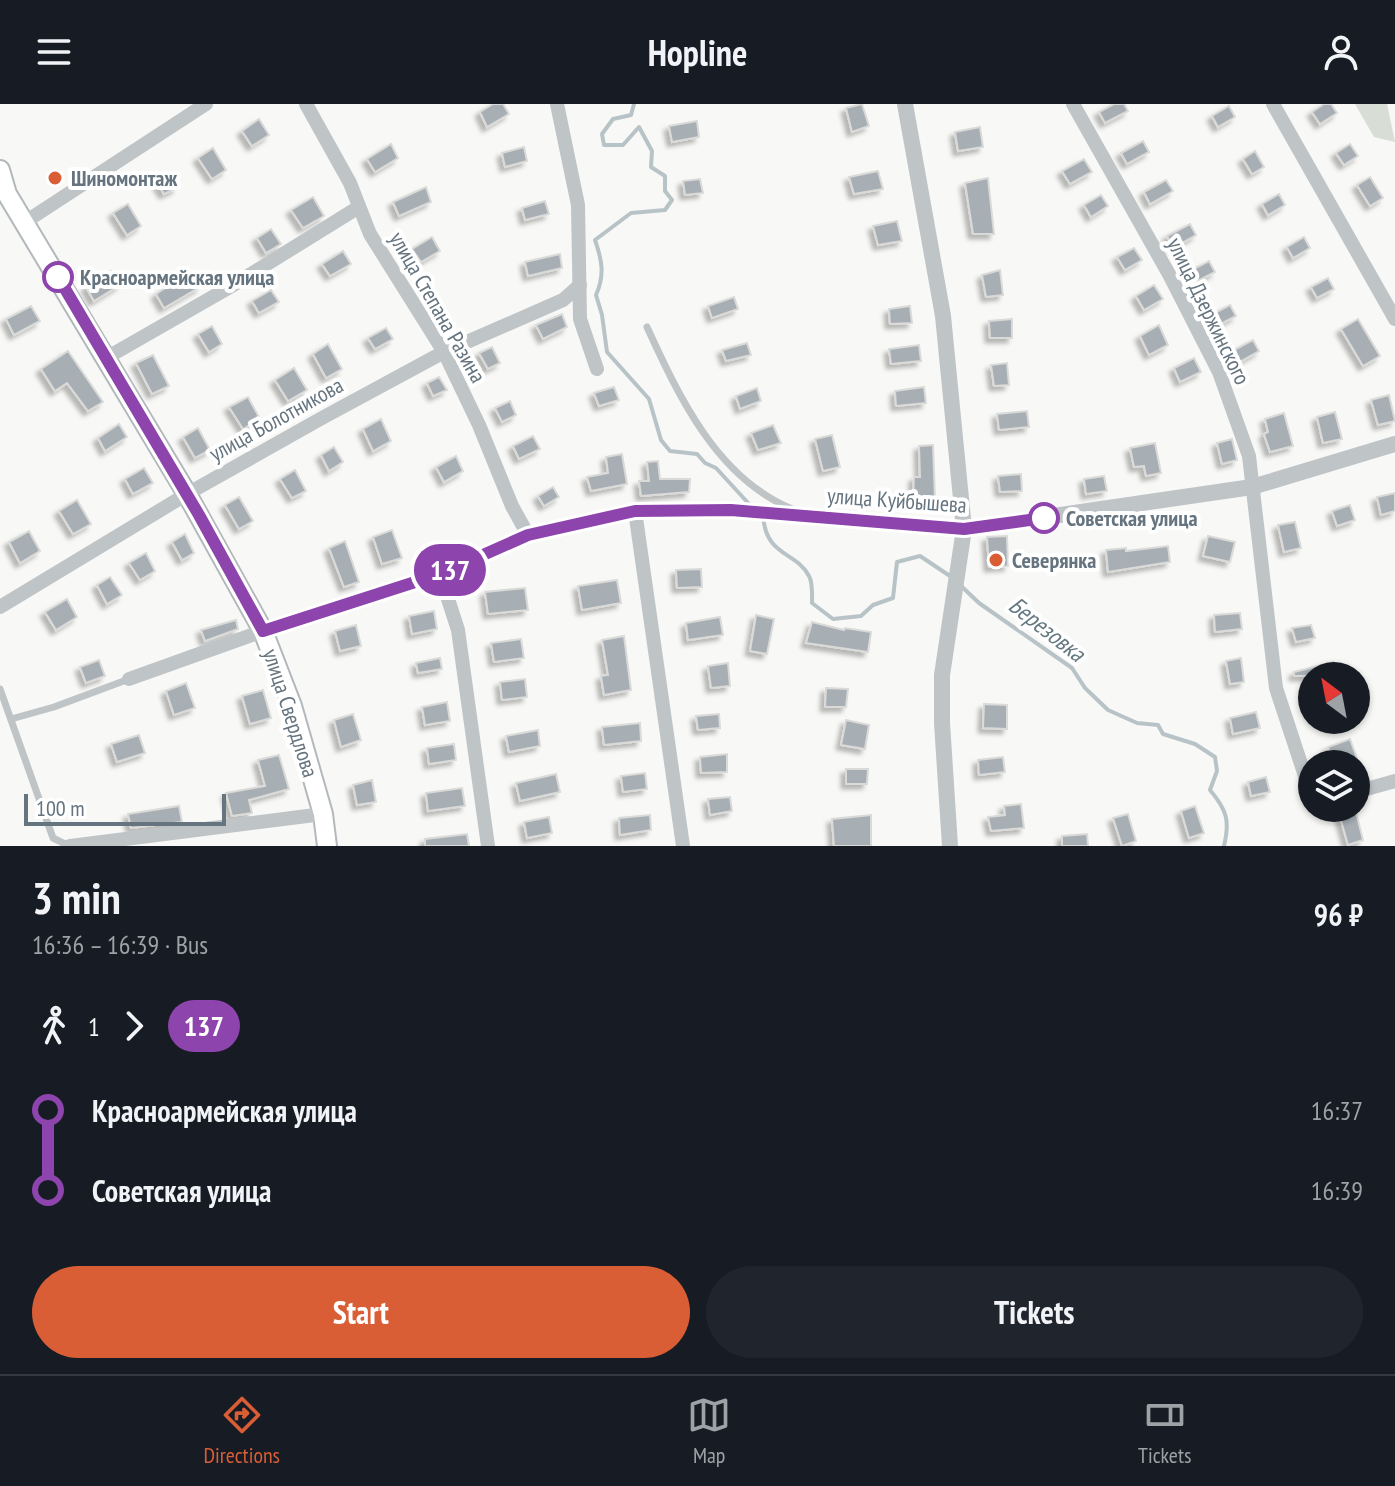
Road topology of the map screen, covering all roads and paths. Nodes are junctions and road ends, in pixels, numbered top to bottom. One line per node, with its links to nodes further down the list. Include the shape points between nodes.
1 (206, 104): 10 (street)
2 (306, 104): 9 (street, улица Степана Разина)
3 (557, 104): 11 (street, via 578,205)
4 (905, 104): 22 (street, via 943,316)
5 (1073, 104): 18 (street, улица Дзержинского, via 1219,372 1249,456)
6 (1273, 104): 12 (street)
7 (0, 170): 8 (main road, улица Свердлова)
8 (4, 196): 10 (main road, улица Свердлова)
9 (359, 207): 14 (street, улица Степана Разина, via 370,234); 15 (street)
10 (25, 222): 15 (main road, улица Свердлова)
11 (580, 285): 14 (street, улица Болотникова, via 563,300); 16 (street, via 580,319)
12 (1395, 319)
13 (647, 327): 21 (lane, via 704,435 770,500)
14 (444, 352): 19 (street, улица Болотникова); 23 (street, улица Степана Разина)
15 (106, 358): 19 (main road, улица Свердлова)
16 (597, 369)
17 (1395, 444): 18 (street, улица Куйбышева)
18 (1252, 487): 22 (street, улица Куйбышева); 30 (street, улица Дзержинского, via 1276,688)
19 (187, 494): 25 (street, улица Болотникова); 26 (main road, улица Свердлова)
20 (635, 511): 21 (street, улица Куйбышева); 23 (street, улица Куйбышева); 37 (street)
21 (809, 516): 22 (street, улица Куйбышева)
22 (964, 529): 38 (street, via 942,675)
23 (528, 535): 24 (street, улица Куйбышева)
24 (440, 574): 26 (street, улица Куйбышева); 36 (street, via 458,630)
25 (0, 607)
26 (263, 631): 27 (street); 33 (main road, улица Свердлова, via 292,706)
27 (129, 679): 29 (lane)
28 (0, 689): 29 (lane)
29 (11, 719): 34 (lane, via 53,838)
30 (1298, 755)
31 (1395, 781): 32 (street)
32 (1370, 788)
33 (323, 814): 34 (street); 35 (main road, улица Свердлова)
34 (70, 846)
35 (327, 846)
36 (488, 846)
37 (683, 846)
38 (950, 846)

